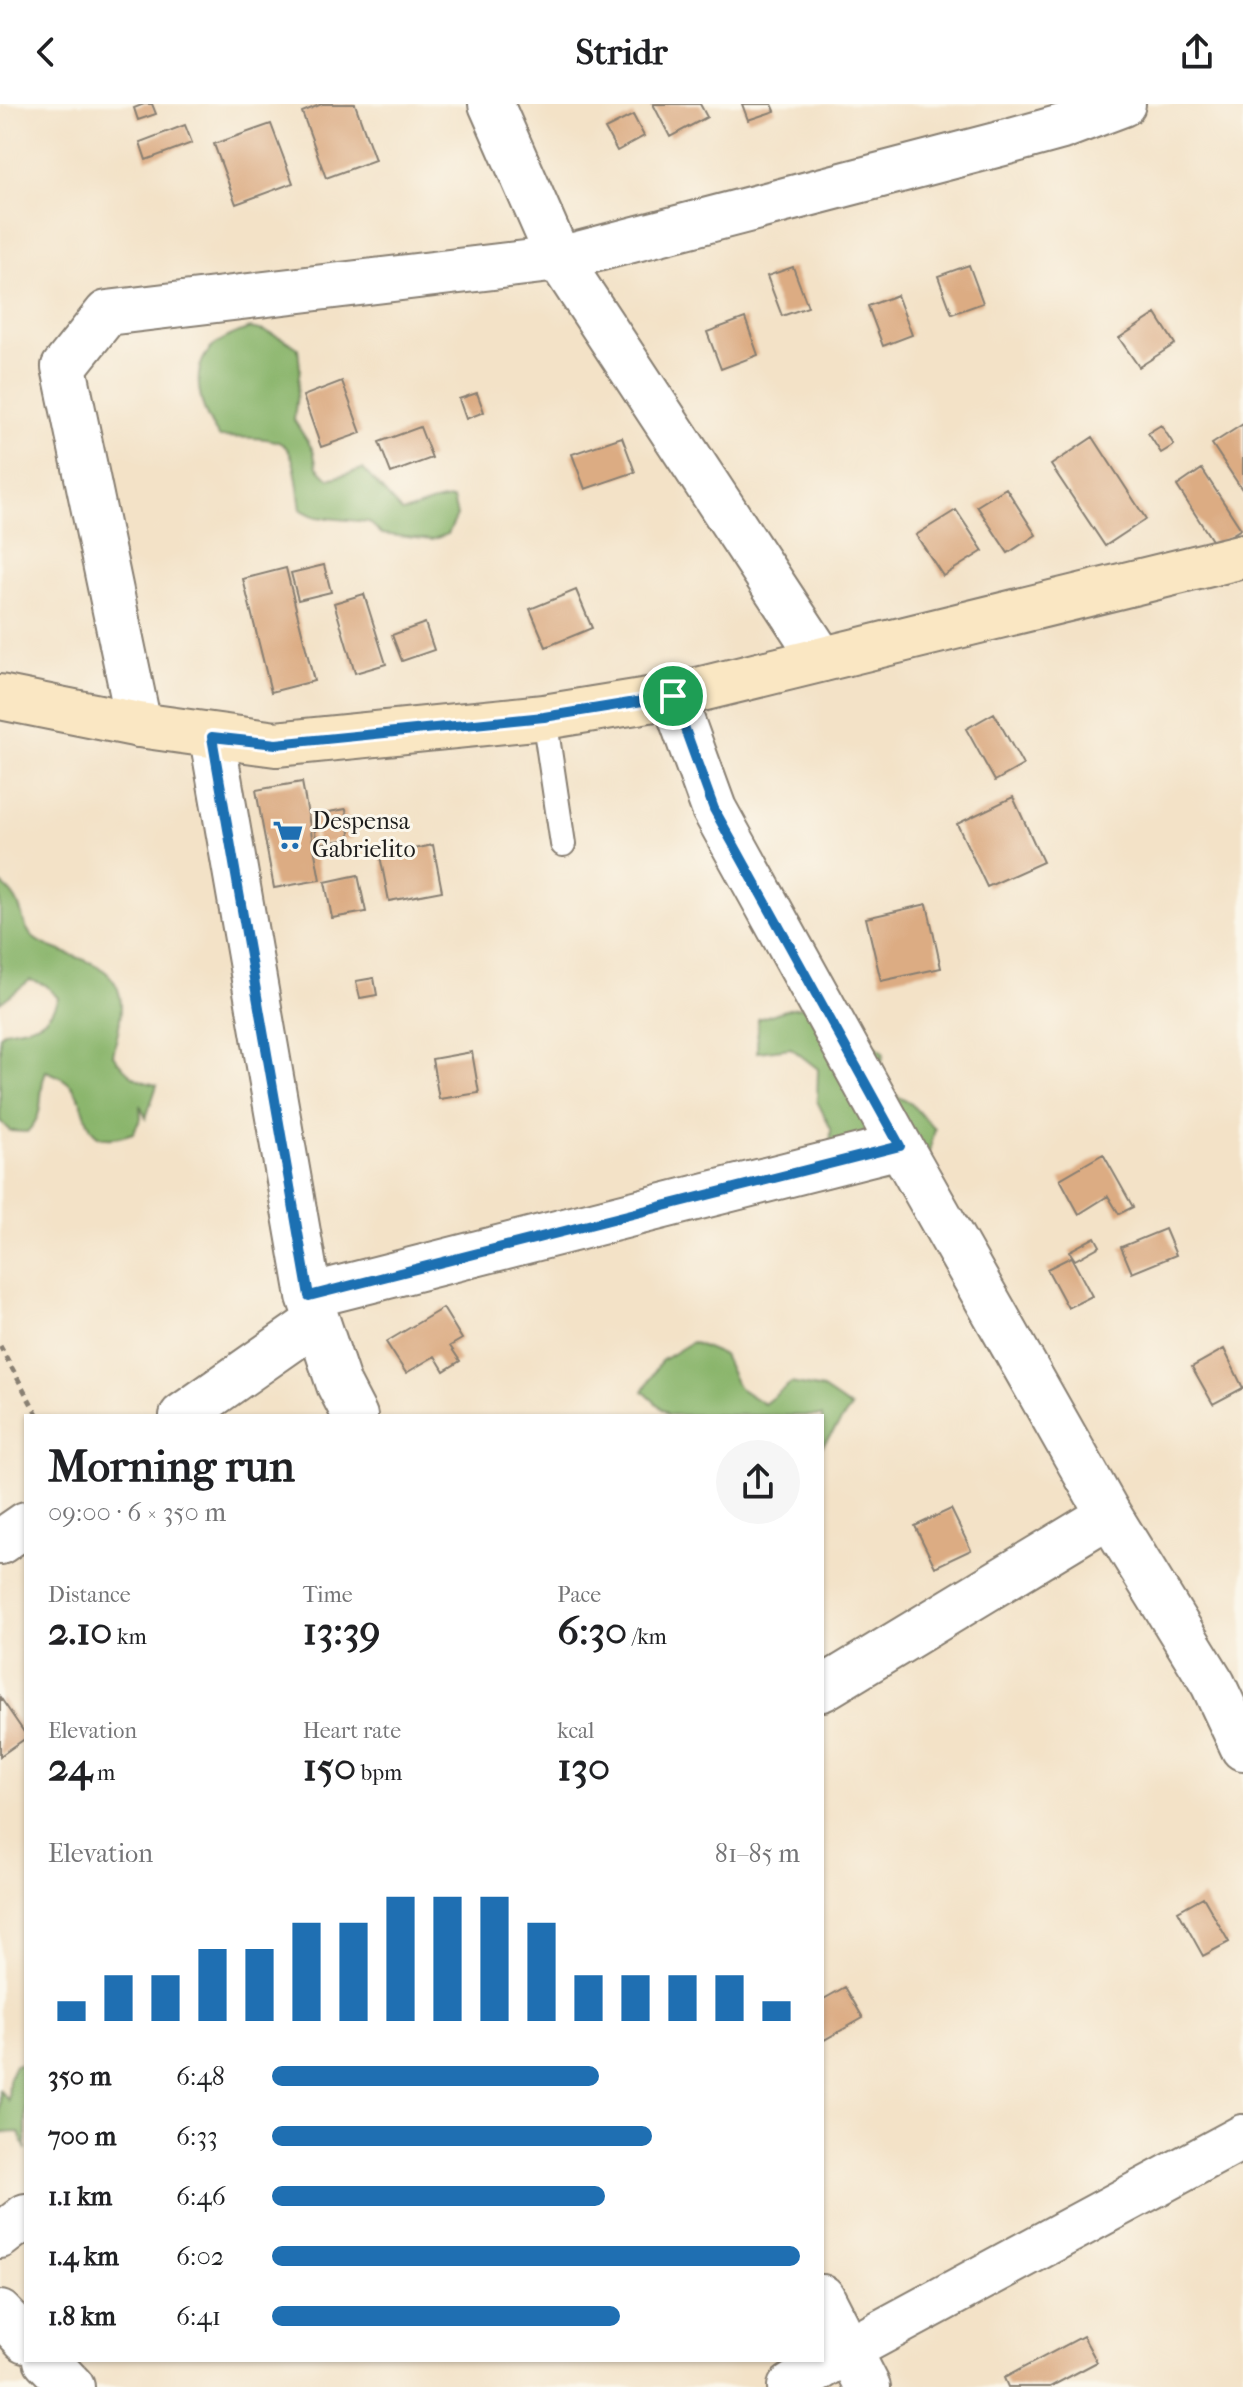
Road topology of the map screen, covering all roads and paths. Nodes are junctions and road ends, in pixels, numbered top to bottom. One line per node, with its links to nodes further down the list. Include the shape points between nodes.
1 (491, 104): 3 (street)
2 (1123, 104): 3 (street, via 1039,134)
3 (559, 259): 5 (street); 9 (street, via 107,313 64,367)
4 (1243, 556): 5 (street)
5 (822, 659): 6 (street)
6 (673, 696): 8 (street); 12 (street, via 714,809)
7 (0, 697): 9 (street)
8 (544, 717): 10 (street, via 276,744); 11 (lane)
9 (139, 725): 10 (street)
10 (212, 737): 13 (street)
11 (563, 844)
12 (900, 1146): 13 (street); 18 (street)
13 (312, 1309): 16 (street); 17 (street)
14 (0, 1346): 15 (path)
15 (37, 1414)
16 (184, 1414)
17 (354, 1414)
18 (1109, 1515): 21 (street); 22 (street)
19 (24, 1525): 20 (street)
20 (0, 1542)
21 (1228, 1677): 23 (street)
22 (824, 1688)
23 (1243, 1748)
24 (1243, 2137): 31 (street)
25 (24, 2218): 26 (street)
26 (0, 2236)
27 (824, 2301): 31 (street)
28 (0, 2313): 29 (street)
29 (24, 2338)
30 (48, 2362): 32 (street)
31 (859, 2368): 33 (street)
32 (72, 2387)
33 (790, 2387)

